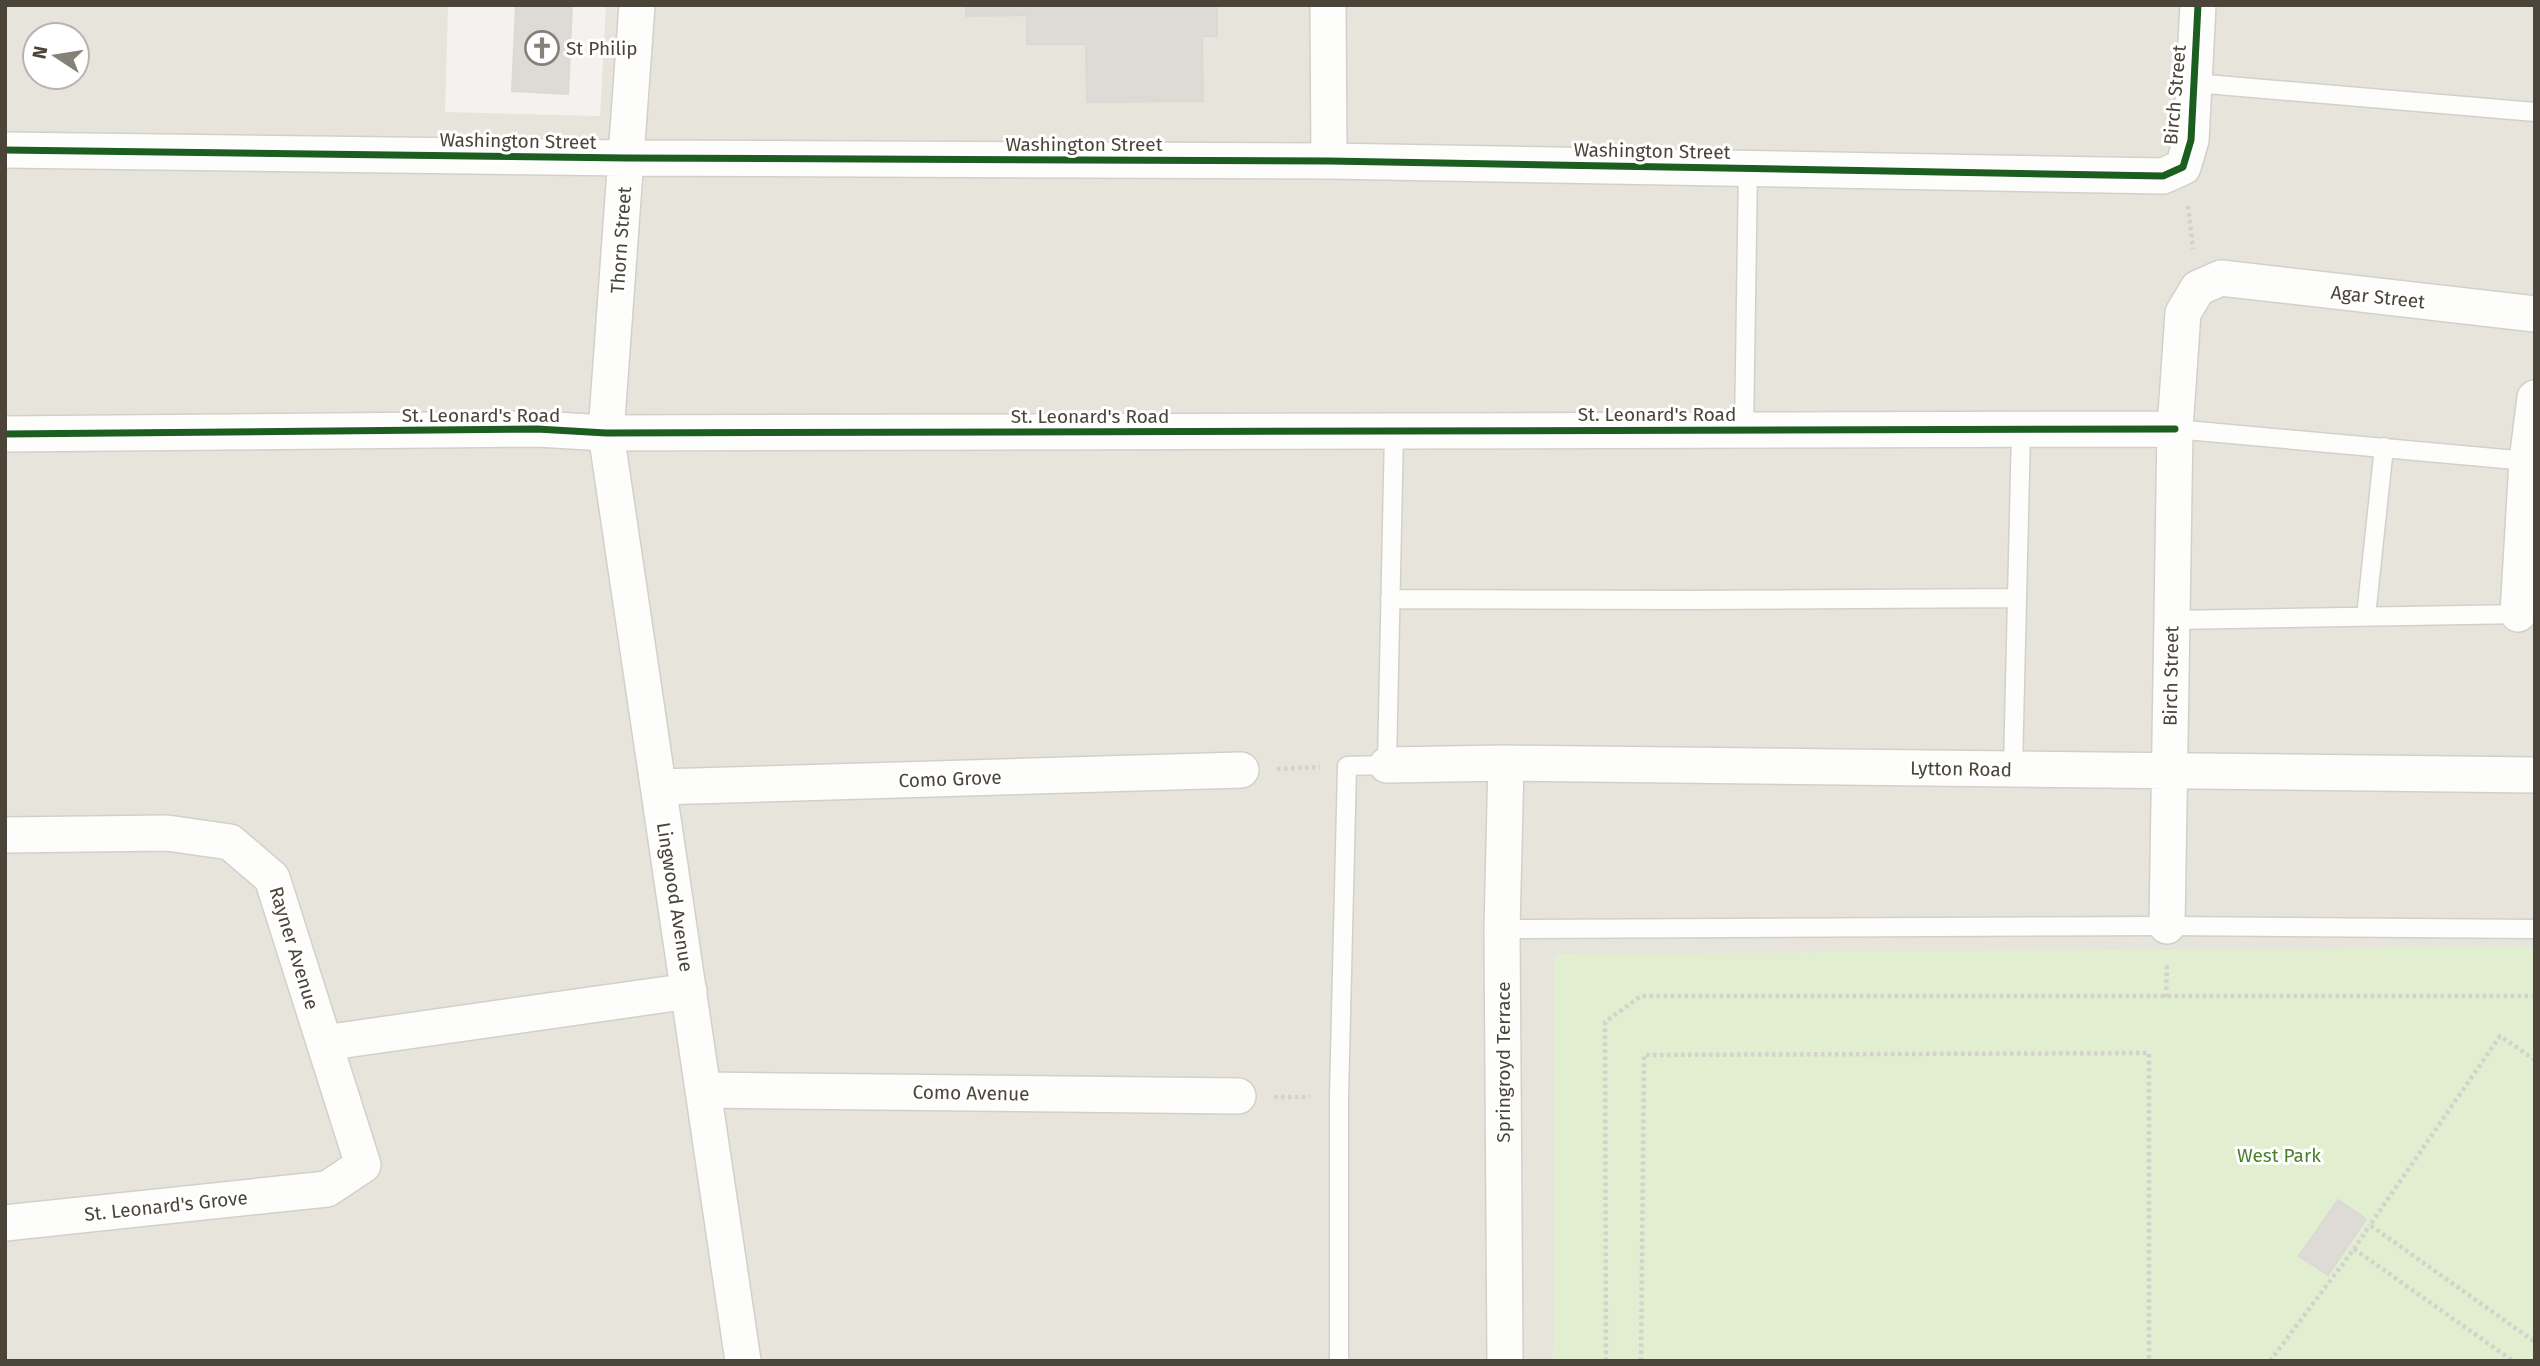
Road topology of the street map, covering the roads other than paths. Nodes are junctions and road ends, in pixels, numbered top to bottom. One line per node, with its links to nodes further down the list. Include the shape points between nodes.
1 (637, 5): 7 (street, Thorn Street)
2 (1328, 5): 8 (street)
3 (2198, 5): 4 (street, Birch Street)
4 (2194, 83): 5 (lane); 10 (street, Birch Street, via 2191,140)
5 (2535, 112)
6 (5, 150): 7 (street, Washington Street)
7 (627, 158): 8 (street, Washington Street); 18 (street, Thorn Street)
8 (1329, 161): 9 (street, Washington Street)
9 (1748, 169): 10 (street, Washington Street); 15 (lane)
10 (2173, 171)
11 (2210, 283): 12 (street, Agar Street); 14 (street, Birch Street, via 2183,313)
12 (2535, 314)
13 (2535, 398): 21 (street)
14 (2175, 429): 16 (street, St. Leonard's Road); 20 (lane); 26 (street, Birch Street)
15 (1744, 430): 16 (street, St. Leonard's Road); 17 (street, St. Leonard's Road)
16 (2021, 430): 22 (lane)
17 (1394, 431): 18 (street, St. Leonard's Road); 23 (lane)
18 (606, 433): 19 (street, St. Leonard's Road, via 537,429); 33 (street, Lingwood Avenue)
19 (5, 434)
20 (2384, 447): 21 (lane); 25 (lane)
21 (2527, 461): 24 (street)
22 (2017, 598): 23 (lane); 29 (lane)
23 (1390, 599): 28 (lane)
24 (2527, 614): 25 (lane)
25 (2366, 616): 26 (lane)
26 (2172, 620): 31 (street, Birch Street)
27 (1506, 762): 28 (street, Lytton Road); 29 (street, Lytton Road); 36 (street, Springroyd Terrace)
28 (1387, 765): 45 (lane, via 1347,766 1339,1097)
29 (2012, 769): 31 (street, Lytton Road)
30 (1241, 771): 33 (street, Como Grove)
31 (2169, 771): 32 (street, Lytton Road); 35 (street, Birch Street)
32 (2535, 775)
33 (659, 787): 38 (street, Lingwood Avenue)
34 (5, 835): 39 (street, Rayner Avenue, via 167,833 230,842 272,878)
35 (2167, 926): 36 (lane); 37 (lane)
36 (1502, 929): 46 (street, Springroyd Terrace)
37 (2535, 929)
38 (690, 991): 39 (street); 40 (street, Lingwood Avenue)
39 (324, 1043): 42 (street, Rayner Avenue, via 363,1165)
40 (704, 1090): 41 (street, Como Avenue); 44 (street, Lingwood Avenue)
41 (1238, 1097)
42 (327, 1189): 43 (street, St. Leonard's Grove)
43 (5, 1223)
44 (743, 1361)
45 (1339, 1361)
46 (1505, 1361)

